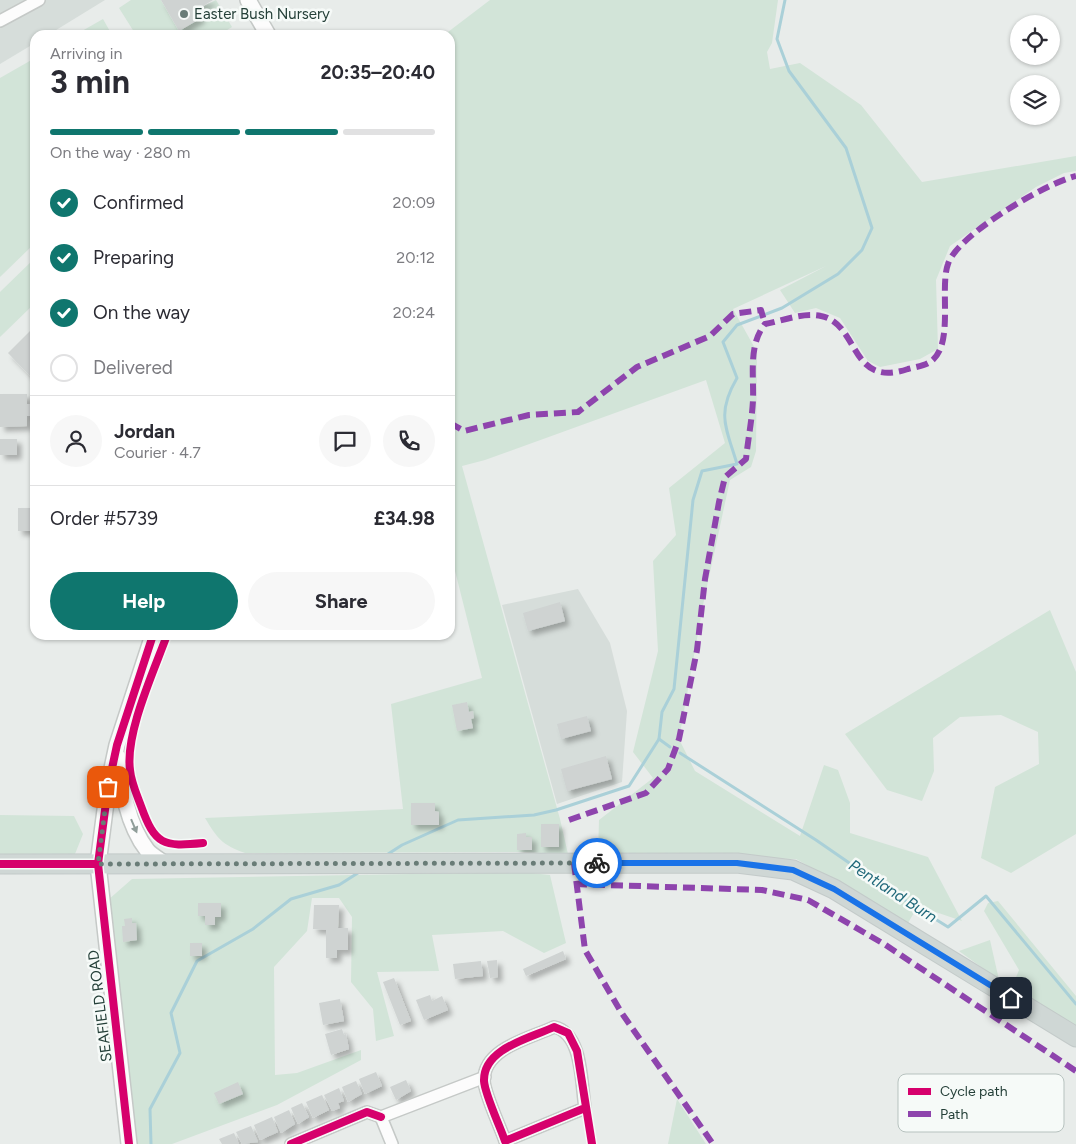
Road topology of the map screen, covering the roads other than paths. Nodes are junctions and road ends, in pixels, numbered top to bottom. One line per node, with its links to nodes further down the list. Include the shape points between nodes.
1 (39, 0): 3 (street)
2 (248, 0): 4 (street)
3 (0, 21)
4 (265, 30)
5 (151, 640): 6 (street, SEAFIELD ROAD)
6 (117, 745): 8 (street, SEAFIELD ROAD); 9 (street, one-way to 9, via 122,786 132,822 148,851)
7 (0, 864): 8 (main road)
8 (98, 864): 9 (main road); 13 (street, SEAFIELD ROAD)
9 (166, 864): 10 (main road, via 737,863 793,870 834,889)
10 (1076, 1038)
11 (485, 1077): 11 (street, via 484,1083 505,1140 585,1108 575,1045 568,1033 559,1028 554,1027 498,1053 488,1065); 12 (street)
12 (381, 1117): 14 (street, via 367,1112); 15 (street)
13 (129, 1144)
14 (291, 1144)
15 (392, 1144)

